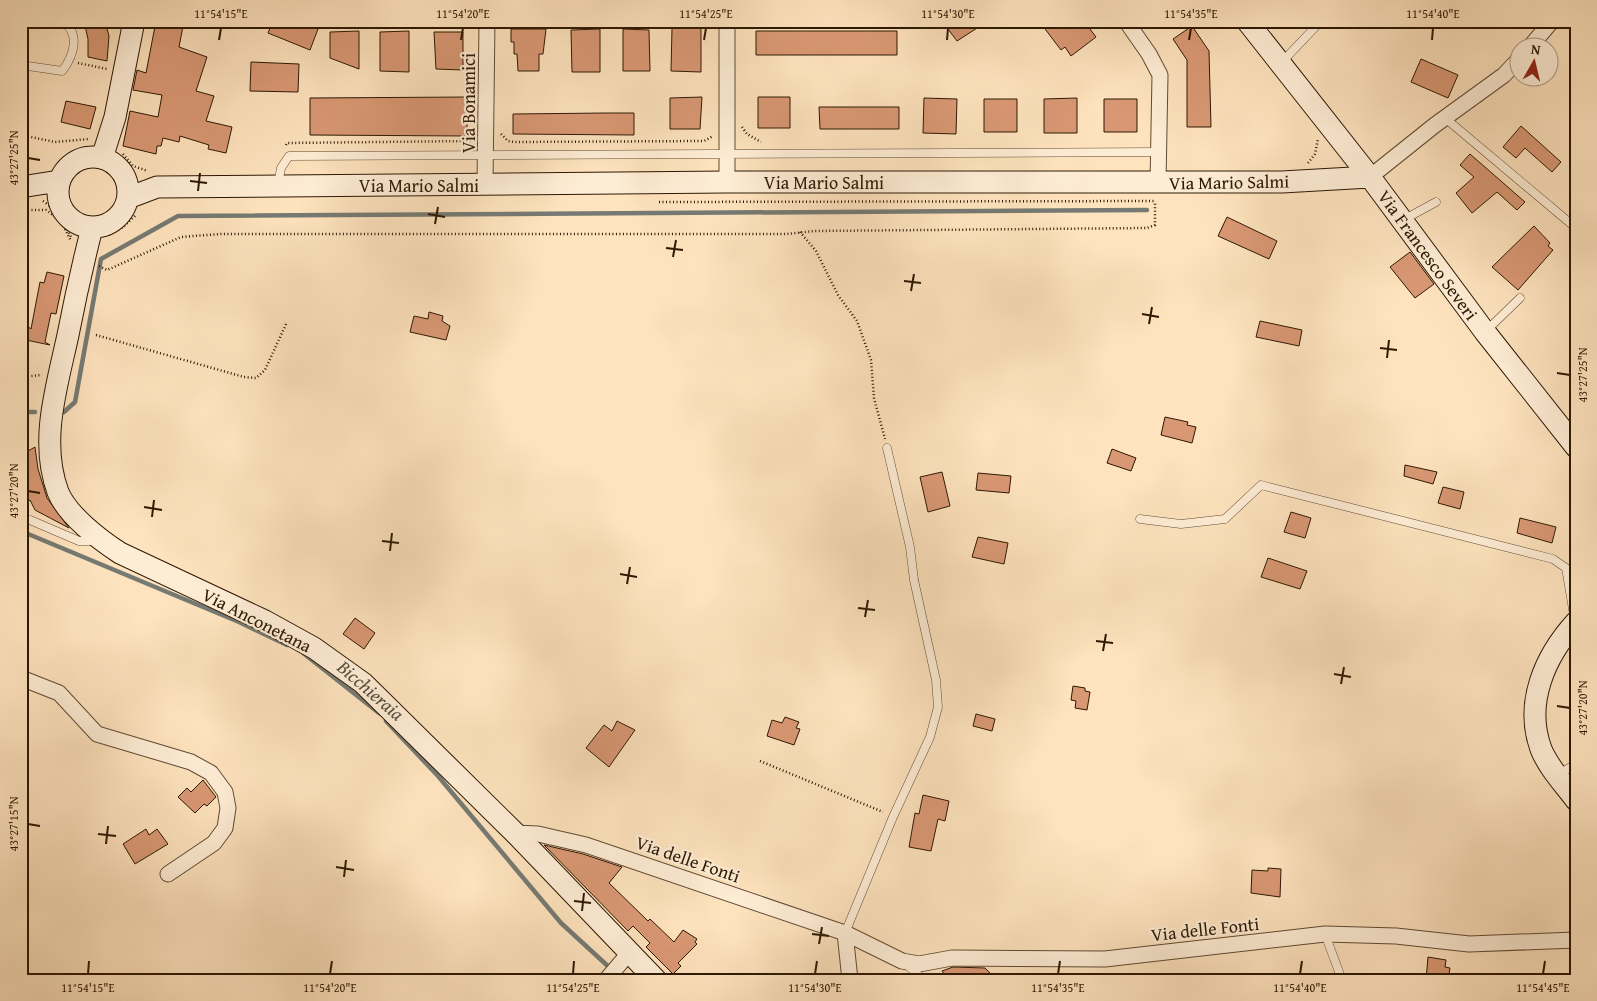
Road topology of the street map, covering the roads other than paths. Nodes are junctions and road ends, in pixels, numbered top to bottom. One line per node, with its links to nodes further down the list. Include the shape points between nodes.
1 (62, 21): 10 (lane, via 69,25 75,37 70,62 62,71)
2 (134, 21): 14 (street, via 115,117)
3 (487, 21): 17 (street, Via Bonamici)
4 (726, 21): 16 (street)
5 (1126, 21): 15 (street, via 1150,54 1160,75)
6 (1247, 21): 11 (street, Via Francesco Severi)
7 (1321, 21): 11 (lane)
8 (1552, 21): 9 (street)
9 (1538, 38)
10 (21, 64)
11 (1280, 64): 19 (street, Via Francesco Severi)
12 (1510, 69): 13 (street)
13 (1445, 118): 19 (street); 30 (lane)
14 (103, 151): 18 (street); 22 (street, via 71,164)
15 (1158, 152): 16 (lane, Via Mario Salmi); 25 (street)
16 (727, 153): 17 (lane, Via Mario Salmi); 21 (street)
17 (487, 154): 23 (street, Via Bonamici); 24 (lane, Via Mario Salmi, via 289,156 281,168)
18 (123, 173): 20 (street, Via Mario Salmi); 28 (street)
19 (1370, 177): 25 (street, Via Mario Salmi); 29 (street, Via Francesco Severi)
20 (154, 179): 24 (street, Via Mario Salmi); 28 (street, Via Mario Salmi)
21 (727, 182): 23 (street, Via Mario Salmi); 25 (street, Via Mario Salmi)
22 (57, 183): 26 (street); 31 (street, via 61,209 69,219)
23 (486, 184): 24 (street, Via Mario Salmi)
24 (278, 186)
25 (1162, 189)
26 (28, 192)
27 (1436, 202): 29 (lane)
28 (132, 206): 31 (street)
29 (1402, 221): 33 (street, Via Francesco Severi)
30 (1576, 228)
31 (99, 232): 38 (street, Via Anconetana, via 50,414 51,468 59,494)
32 (1520, 298): 33 (lane)
33 (1484, 332): 34 (street, Via Francesco Severi)
34 (1576, 447)
35 (887, 448): 46 (lane, via 910,547 936,680 938,707 930,737)
36 (1140, 519): 39 (lane, via 1181,524 1225,519 1261,485 1553,558 1566,568)
37 (30, 520): 38 (lane, via 79,541)
38 (102, 541): 44 (street, Via Anconetana, via 120,553 265,621 314,648 363,683)
39 (1575, 622): 42 (street, via 1548,659 1537,689 1534,724 1541,750)
40 (21, 678): 45 (street, via 59,693 97,734 191,762 211,774 225,792 228,808 225,828 214,842)
41 (1576, 764): 42 (lane)
42 (1557, 775): 43 (street)
43 (1576, 800)
44 (515, 832): 46 (street, Via delle Fonti, via 586,845); 49 (street, Via Anconetana)
45 (168, 874)
46 (845, 933): 50 (street, Via delle Fonti); 53 (street)
47 (1325, 934): 48 (street, Via delle Fonti, via 1396,936 1469,944); 50 (street, Via delle Fonti, via 1105,959 952,958 919,964); 55 (lane)
48 (1576, 940)
49 (624, 957): 51 (street); 52 (street, Via Anconetana)
50 (902, 961): 54 (lane)
51 (606, 980)
52 (656, 980)
53 (850, 980)
54 (924, 980)
55 (1342, 980)

